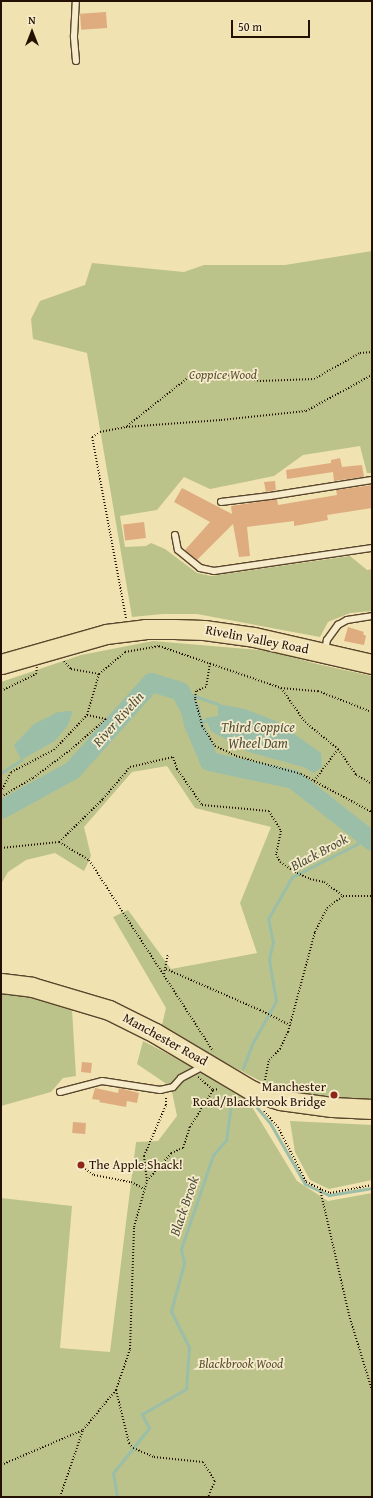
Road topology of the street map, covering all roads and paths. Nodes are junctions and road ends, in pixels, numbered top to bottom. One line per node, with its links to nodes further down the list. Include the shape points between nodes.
1 (76, 1): 2 (lane)
2 (76, 61)
3 (372, 352): 5 (path, via 360,353 314,379 260,381 216,373 190,376)
4 (372, 375): 5 (path, via 306,411)
5 (126, 427): 11 (path, via 92,436)
6 (372, 480): 7 (lane)
7 (220, 502)
8 (175, 534): 9 (lane, via 178,550 200,568 214,571)
9 (372, 548)
10 (372, 616): 13 (lane, via 347,620 338,625 327,640)
11 (129, 631): 12 (main road, Rivelin Valley Road, via 89,638); 13 (main road, Rivelin Valley Road, via 204,630 254,637)
12 (46, 651): 15 (main road, Rivelin Valley Road); 17 (path, via 71,669); 19 (path, via 36,674)
13 (324, 653): 16 (main road, Rivelin Valley Road)
14 (210, 663): 17 (path, via 159,646 126,652); 18 (path); 23 (path, via 206,687 196,691 195,699 202,726 215,746 236,756 300,774)
15 (1, 664)
16 (372, 664)
17 (98, 674): 21 (path)
18 (281, 688): 20 (path, via 318,691); 22 (path, via 305,722)
19 (1, 691)
20 (372, 712)
21 (87, 715): 25 (path, via 54,750 11,772); 26 (path, via 106,719 33,778)
22 (338, 749): 23 (path); 24 (path, via 356,774)
23 (314, 781): 27 (path)
24 (372, 784)
25 (1, 792)
26 (1, 797)
27 (372, 812)
28 (59, 842): 29 (path); 30 (path, via 103,799 130,767 172,757 177,769 202,805 269,811 281,831 276,854 280,862 304,876 324,882); 34 (path, via 89,860)
29 (1, 848)
30 (342, 896): 31 (path); 36 (path, via 326,908 315,932)
31 (372, 896)
32 (168, 953): 33 (path)
33 (166, 970): 34 (path); 36 (path)
34 (164, 974): 37 (path, via 218,1057)
35 (1, 983): 37 (main road, Manchester Road, via 32,987 109,1010 155,1033)
36 (290, 1025): 42 (path, via 280,1049 269,1060)
37 (205, 1068): 38 (lane, via 181,1078 173,1087); 39 (path); 42 (main road, Manchester Road)
38 (166, 1089): 41 (lane, via 102,1081); 45 (path, via 166,1105 144,1156)
39 (213, 1090): 40 (path, via 217,1088); 45 (path, via 190,1127 183,1148 170,1153)
40 (224, 1091)
41 (60, 1092)
42 (257, 1092): 43 (main road, Manchester Road, via 280,1100); 48 (path, via 256,1101 278,1127 306,1182)
43 (372, 1109)
44 (85, 1169): 47 (path, via 94,1175 131,1182)
45 (147, 1181): 47 (path)
46 (372, 1185): 48 (path, via 330,1193)
47 (144, 1189): 49 (path, via 134,1227 130,1348)
48 (320, 1189): 50 (path, via 349,1315)
49 (116, 1390): 51 (path); 54 (path, via 129,1443 133,1448 154,1457 203,1462 215,1481)
50 (372, 1390)
51 (83, 1430): 52 (path); 53 (path)
52 (1, 1464)
53 (60, 1497)
54 (208, 1497)

